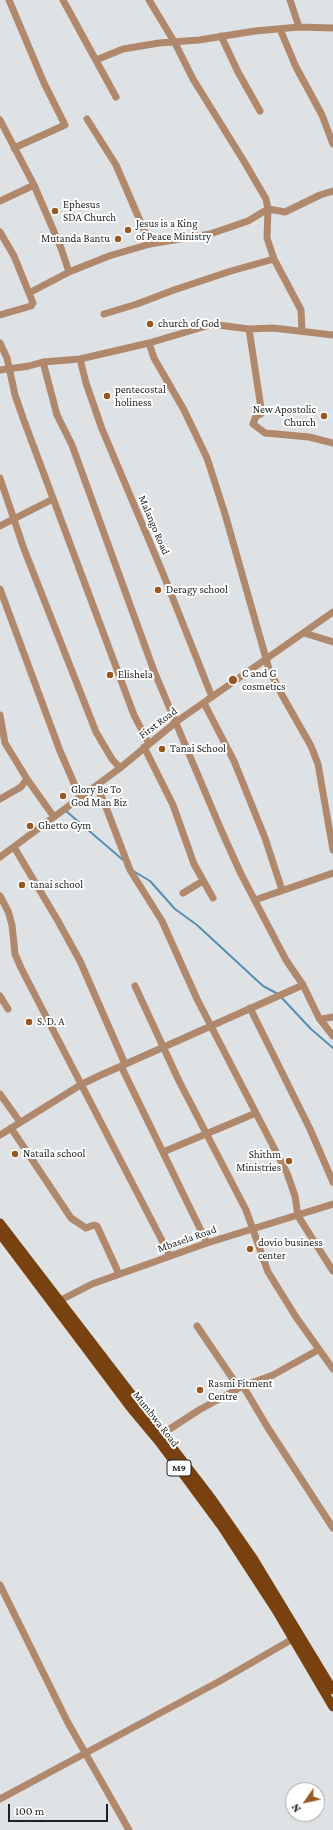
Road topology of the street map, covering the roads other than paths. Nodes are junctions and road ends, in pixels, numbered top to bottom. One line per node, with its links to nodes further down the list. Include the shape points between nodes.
1 (9, 0): 16 (street, via 65,125)
2 (63, 0): 10 (street)
3 (149, 0): 9 (street)
4 (290, 0): 5 (street)
5 (298, 27): 6 (street); 7 (street)
6 (333, 28)
7 (280, 29): 8 (street); 15 (street, via 296,67 322,115)
8 (221, 36): 9 (street); 12 (street)
9 (175, 43): 10 (street, via 123,49); 20 (street, via 193,79 263,193)
10 (96, 60): 11 (street)
11 (116, 98)
12 (260, 111)
13 (87, 119): 22 (street, via 116,165)
14 (0, 120): 16 (street)
15 (333, 144)
16 (14, 148): 17 (street)
17 (34, 185): 19 (street); 24 (street)
18 (333, 192): 20 (street, via 320,195 285,212)
19 (0, 200)
20 (268, 209): 22 (street, via 248,221 210,234); 23 (street, via 266,232)
21 (0, 232): 25 (street, via 14,256)
22 (150, 244): 24 (street, via 102,258)
23 (274, 259): 26 (street); 29 (street, via 301,310)
24 (69, 272): 25 (street)
25 (29, 293): 27 (street, via 33,303 31,306)
26 (104, 314)
27 (0, 315)
28 (249, 329): 29 (street); 32 (street, via 210,325); 37 (street, via 260,408 260,414 252,424 265,433 309,437)
29 (302, 331): 30 (street)
30 (333, 335)
31 (0, 343): 35 (street)
32 (148, 344): 33 (street); 46 (street, via 207,458)
33 (80, 359): 34 (street); 47 (street, Malango Road, via 102,429)
34 (43, 362): 35 (street); 50 (street, via 57,415 72,445 138,628)
35 (8, 369): 36 (street); 39 (street)
36 (0, 370)
37 (333, 443)
38 (0, 478): 40 (street)
39 (53, 499): 40 (street); 51 (street)
40 (14, 519): 41 (street); 52 (street, via 96,732)
41 (0, 526)
42 (0, 589): 55 (street)
43 (333, 612): 44 (street, First Road)
44 (304, 633): 45 (street); 46 (street, First Road)
45 (333, 642)
46 (266, 660): 47 (street, First Road); 59 (street, via 282,695 312,746 318,764)
47 (212, 698): 48 (street, First Road)
48 (204, 703): 50 (street, First Road); 63 (street, via 234,761 265,838)
49 (0, 715): 53 (street, via 5,743)
50 (176, 722): 51 (street, First Road); 67 (street, via 237,865)
51 (147, 746): 52 (street, First Road); 62 (street, via 173,805 191,858)
52 (120, 768): 54 (street, First Road)
53 (27, 779): 56 (street, via 21,787); 57 (street)
54 (96, 786): 55 (street, First Road); 75 (street, via 130,870 162,921 190,986)
55 (80, 797): 57 (street, First Road)
56 (0, 799)
57 (54, 818): 58 (street, First Road)
58 (14, 847): 60 (street, First Road); 78 (street, via 66,936 94,994)
59 (333, 850)
60 (0, 857)
61 (333, 873): 63 (street)
62 (203, 881): 64 (street); 66 (street)
63 (282, 890): 67 (street)
64 (183, 894)
65 (0, 896): 79 (street, via 12,925 18,960)
66 (213, 898)
67 (255, 900): 68 (street, via 289,966)
68 (303, 985): 71 (street); 74 (street)
69 (135, 986): 77 (street)
70 (0, 996): 72 (street)
71 (250, 1008): 75 (street); 87 (street, via 310,1129)
72 (8, 1009)
73 (333, 1017): 74 (street)
74 (322, 1020): 76 (street)
75 (211, 1025): 77 (street); 81 (street)
76 (333, 1036)
77 (162, 1047): 78 (street); 84 (street)
78 (123, 1065): 79 (street); 86 (street)
79 (82, 1084): 82 (street); 94 (street)
80 (0, 1094): 82 (street)
81 (256, 1113): 84 (street); 89 (street, via 293,1187)
82 (20, 1122): 83 (street)
83 (11, 1128): 85 (street); 96 (street, via 71,1218 86,1228 94,1224 97,1226)
84 (205, 1134): 86 (street); 91 (street)
85 (0, 1135)
86 (163, 1152): 93 (street)
87 (333, 1182)
88 (333, 1204): 89 (street, Mbasela Road)
89 (298, 1216): 91 (street, Mbasela Road); 95 (street)
90 (0, 1222): 97 (main road, Mumbwa Road / M9)
91 (253, 1228): 93 (street, Mbasela Road); 99 (street, via 268,1272)
92 (0, 1234): 97 (main road, Mumbwa Road / M9)
93 (207, 1243): 94 (street, Mbasela Road)
94 (170, 1256): 96 (street, Mbasela Road)
95 (333, 1271)
96 (119, 1274): 97 (street, Mbasela Road)
97 (55, 1302): 102 (main road, Mumbwa Road / M9); 105 (main road, Mumbwa Road / M9, via 204,1503)
98 (197, 1326): 101 (street)
99 (318, 1350): 100 (street); 101 (street, via 279,1372)
100 (333, 1369)
101 (241, 1387): 102 (street); 103 (street)
102 (162, 1434): 105 (main road, Mumbwa Road / M9, via 253,1558)
103 (333, 1528)
104 (0, 1585): 108 (street)
105 (297, 1637): 106 (main road, Mumbwa Road / M9); 107 (main road, Mumbwa Road / M9); 108 (street)
106 (333, 1690)
107 (333, 1706)
108 (85, 1754): 109 (street); 110 (street)
109 (0, 1799)
110 (129, 1830)

